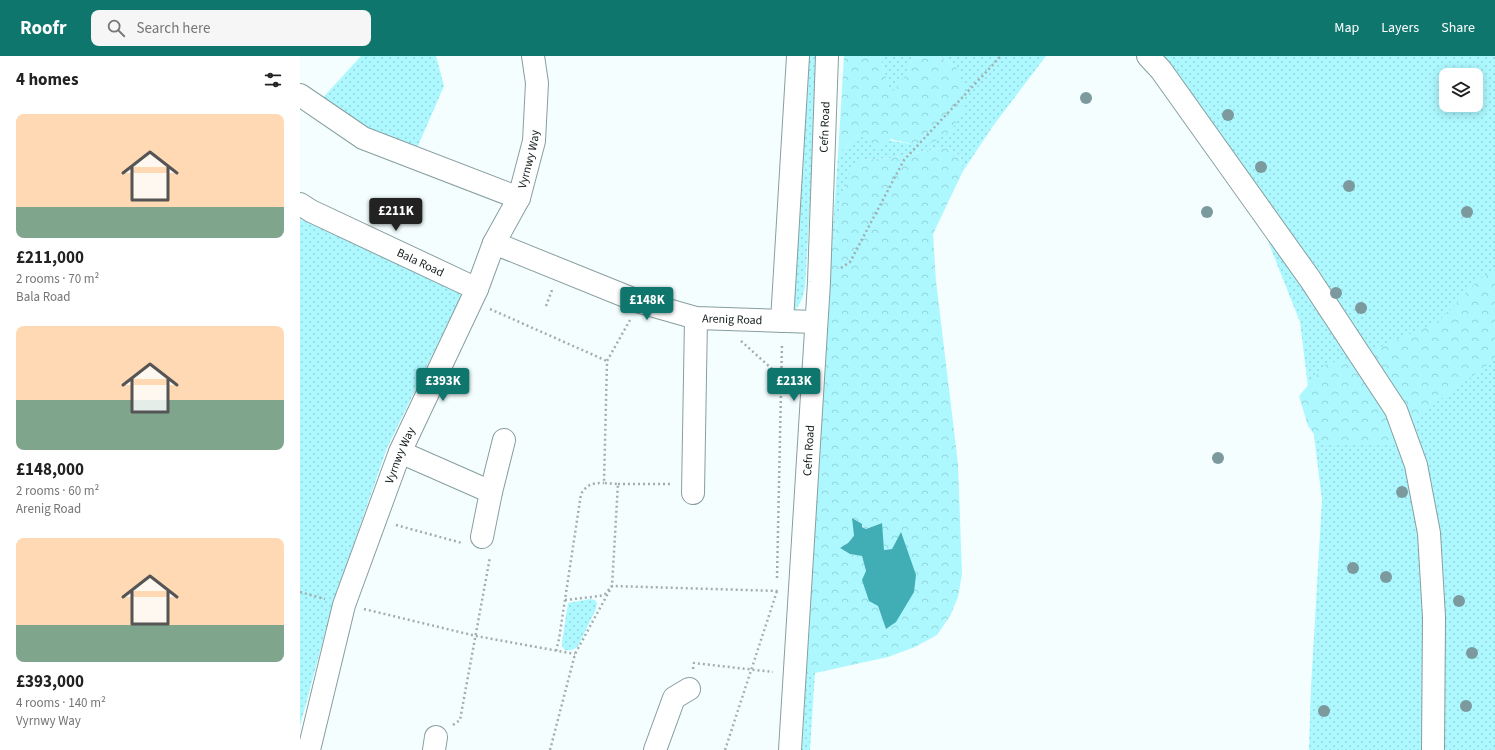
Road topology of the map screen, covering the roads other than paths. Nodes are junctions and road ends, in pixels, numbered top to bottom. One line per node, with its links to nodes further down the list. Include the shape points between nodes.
1 (533, 56): 6 (street, Vyrnwy Way, via 537,83 534,141)
2 (798, 56): 11 (street)
3 (827, 56): 12 (street, Cefn Road)
4 (1148, 56): 22 (street, via 1161,70 1310,279 1396,410 1416,465 1429,533 1434,617)
5 (300, 96): 6 (street, via 363,138)
6 (519, 198): 8 (street, Vyrnwy Way)
7 (300, 204): 9 (street, Bala Road)
8 (494, 243): 9 (street, Vyrnwy Way); 10 (street, Arenig Road, via 640,302)
9 (474, 295): 14 (street, Vyrnwy Way)
10 (696, 318): 11 (street, Arenig Road); 15 (street)
11 (782, 321): 12 (street, Arenig Road)
12 (816, 322): 21 (street, Cefn Road)
13 (504, 440): 16 (street)
14 (400, 452): 16 (street); 19 (street, Vyrnwy Way, via 344,604)
15 (693, 488)
16 (491, 492): 17 (street)
17 (482, 537)
18 (689, 689): 20 (street, via 674,698)
19 (309, 750)
20 (655, 750)
21 (790, 750)
22 (1433, 750)

